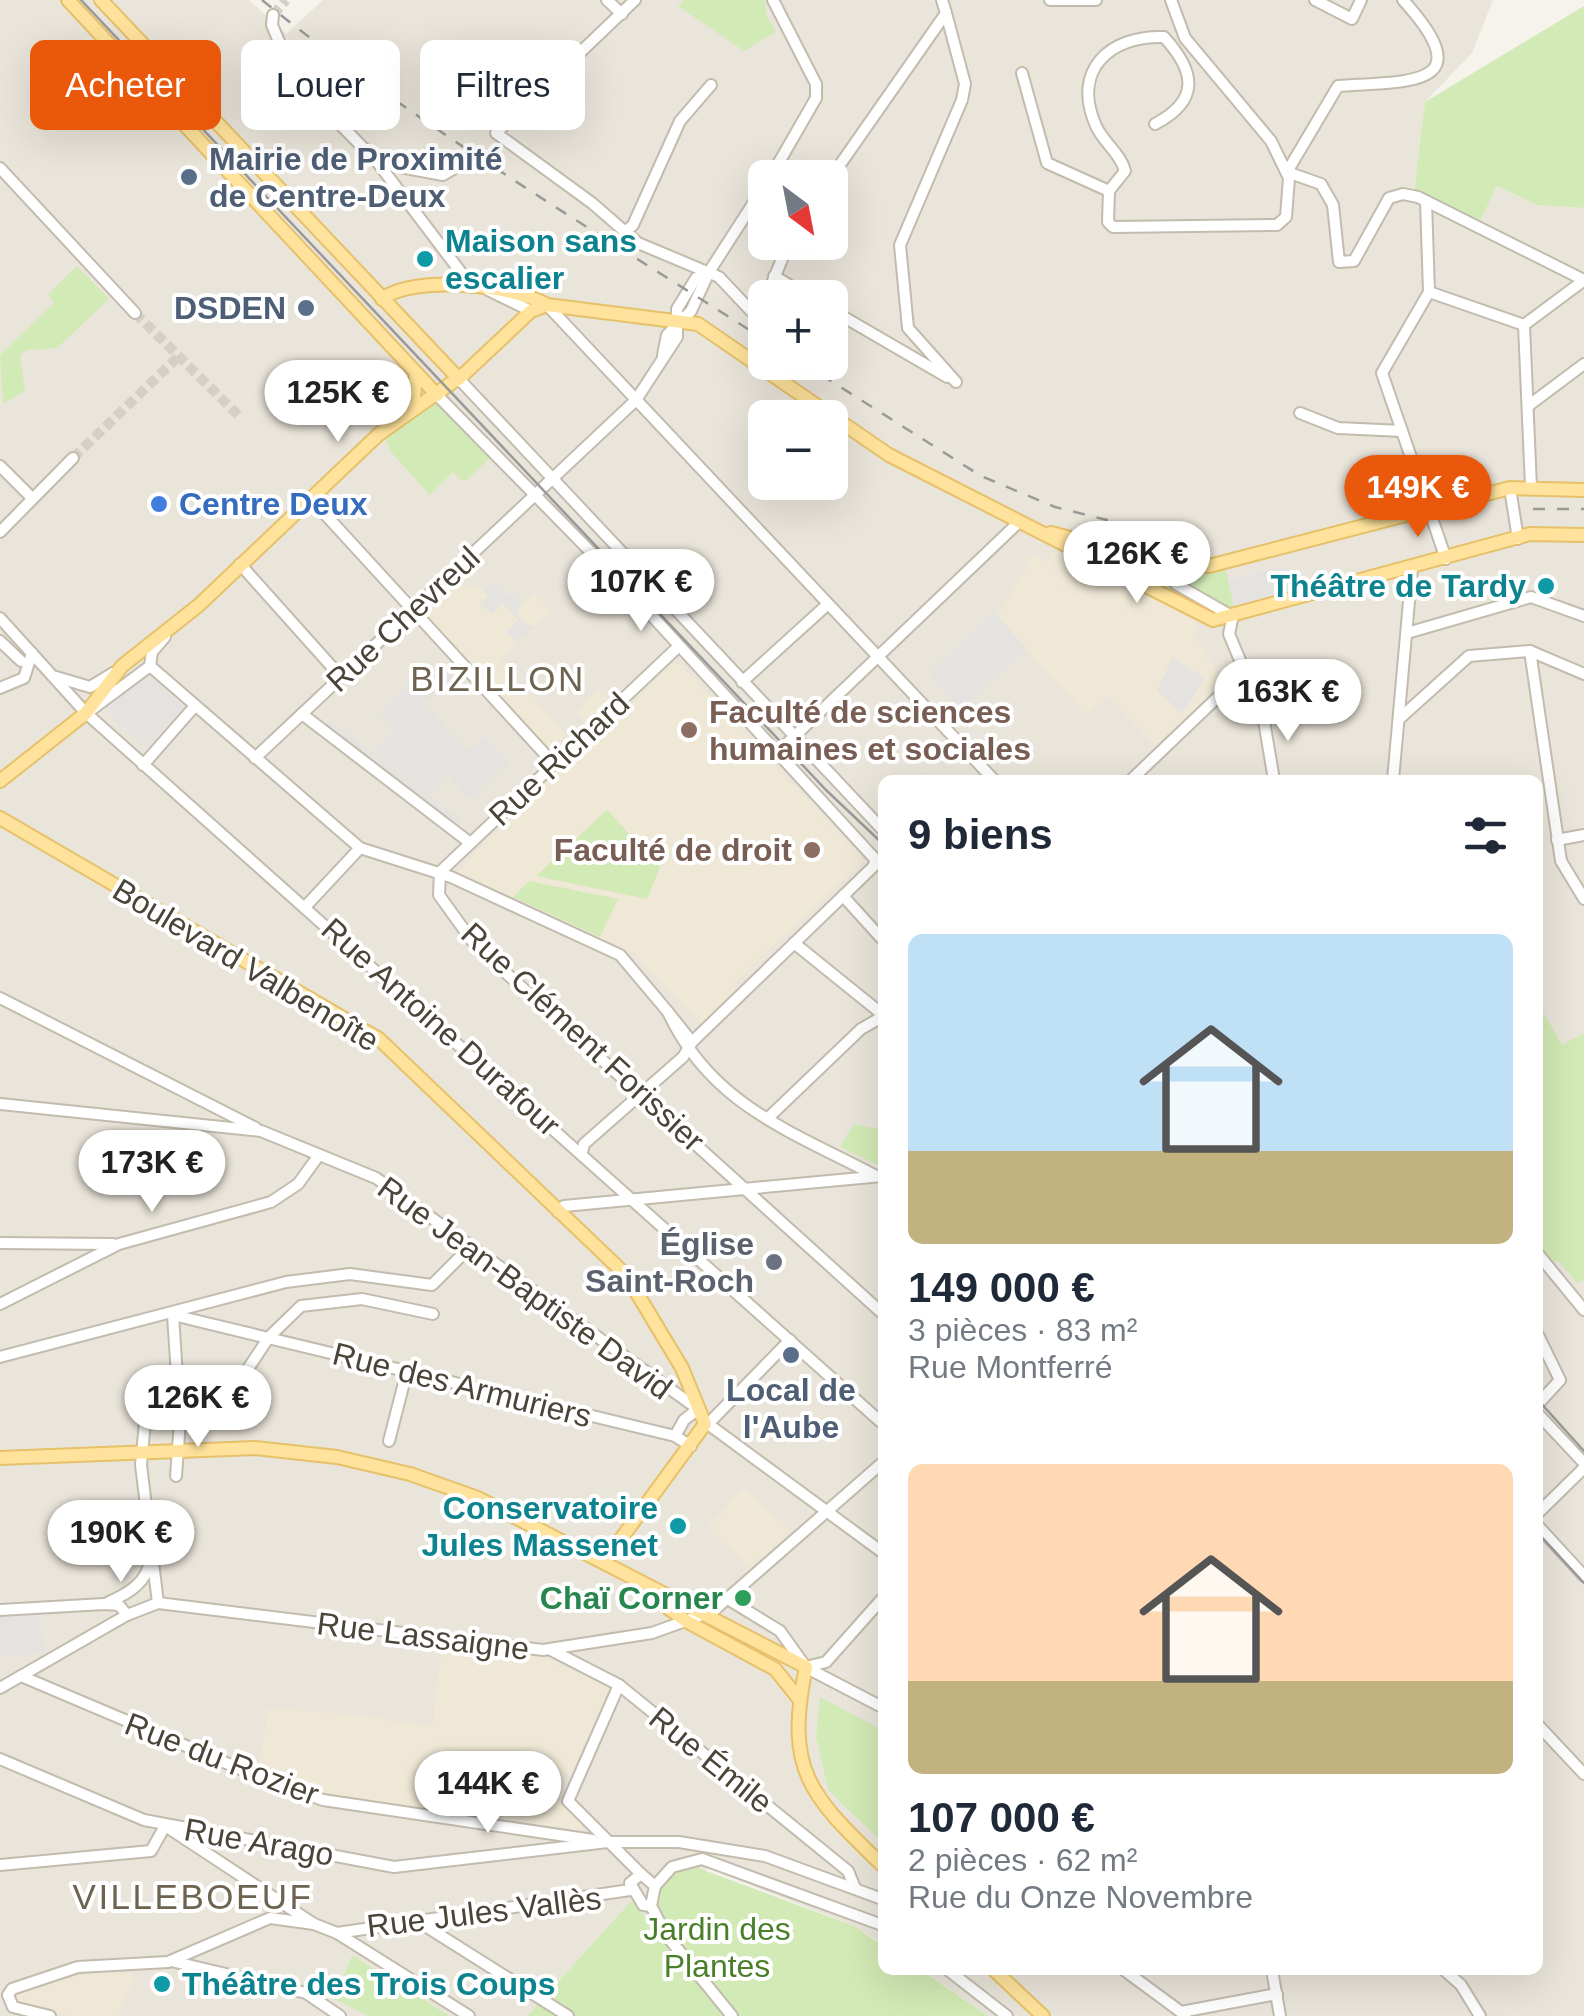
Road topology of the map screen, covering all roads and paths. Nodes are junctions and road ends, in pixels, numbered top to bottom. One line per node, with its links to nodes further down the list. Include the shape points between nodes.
1 (68, 0): 49 (main road)
2 (101, 0): 40 (main road)
3 (608, 0): 13 (street)
4 (636, 0): 13 (street)
5 (773, 0): 21 (street, via 816,84 816,98)
6 (942, 0): 14 (street)
7 (1050, 0): 8 (street)
8 (1096, 0)
9 (1171, 0): 16 (street)
10 (1315, 0): 11 (street, via 1352,19)
11 (1361, 0)
12 (1403, 0): 26 (street, via 1437,40 1431,73 1419,80 1338,86)
13 (622, 14): 30 (street, via 496,134)
14 (946, 14): 22 (street); 45 (street, via 965,84 962,100 900,245 908,328 956,382)
15 (273, 16): 24 (street, via 294,77)
16 (1179, 27): 17 (street); 26 (street, via 1271,142)
17 (1164, 37): 20 (street, via 1189,83 1180,107); 27 (street, via 1121,42 1100,58 1092,76 1096,125 1124,172)
18 (1022, 73): 27 (street, via 1047,162)
19 (712, 84): 30 (street, via 680,120)
20 (1155, 124)
21 (780, 160)
22 (843, 160)
23 (465, 162): 24 (street, via 443,176)
24 (378, 163): 37 (street)
25 (0, 168): 44 (street)
26 (1287, 172): 27 (street, via 1286,216 1276,225 1113,228); 28 (street, via 1321,184 1333,206 1335,256 1347,264 1361,253 1389,198 1403,194)
27 (1109, 191)
28 (1426, 201): 36 (street); 39 (street)
29 (748, 211): 32 (street)
30 (624, 232): 32 (street)
31 (781, 260): 33 (street)
32 (709, 272): 42 (street); 46 (street, Rue Chevreul, via 696,278 676,308)
33 (774, 276): 34 (street); 35 (street)
34 (773, 280)
35 (781, 280)
36 (1584, 280): 47 (street)
37 (472, 287): 38 (main road); 40 (main road, via 418,286)
38 (487, 290): 41 (main road); 43 (street)
39 (1429, 292): 47 (street); 56 (street, via 1382,373)
40 (382, 299): 50 (main road)
41 (547, 305): 43 (main road); 46 (main road); 52 (street)
42 (748, 308)
43 (531, 311): 50 (main road)
44 (136, 313)
45 (848, 319)
46 (680, 322): 52 (street, Rue Chevreul, via 678,338); 67 (main road, via 698,324 889,455)
47 (1524, 325): 53 (street)
48 (1584, 364): 53 (street)
49 (416, 372): 51 (main road); 55 (main road, via 414,398)
50 (458, 378): 51 (main road); 59 (street)
51 (437, 395): 55 (main road); 63 (street)
52 (636, 400): 59 (street, Rue Chevreul); 77 (street)
53 (1528, 406): 60 (street)
54 (1300, 413): 56 (street, via 1338,428)
55 (392, 422): 65 (main road)
56 (1402, 430): 66 (street)
57 (74, 458): 64 (street)
58 (0, 466): 64 (street)
59 (551, 479): 63 (street, Rue Chevreul); 98 (street)
60 (1531, 486): 61 (main road); 62 (main road)
61 (1510, 488): 66 (main road); 71 (street)
62 (1584, 490)
63 (536, 494): 78 (street, Rue Chevreul); 86 (street)
64 (32, 498): 68 (street)
65 (312, 500): 74 (main road); 78 (street)
66 (1428, 508): 73 (street); 75 (main road, via 1258,556)
67 (1022, 524): 70 (main road); 72 (main road); 90 (street)
68 (0, 532)
69 (1584, 535): 71 (main road)
70 (1067, 537): 72 (main road); 75 (main road)
71 (1518, 539): 73 (main road)
72 (1080, 554): 81 (main road)
73 (1446, 559): 76 (main road)
74 (240, 564): 83 (main road); 97 (street)
75 (1183, 564): 79 (street, via 1176,584)
76 (1412, 568): 79 (main road); 84 (street)
77 (828, 604): 90 (street); 98 (street)
78 (413, 609): 97 (street, Rue Chevreul); 107 (street)
79 (1232, 615): 81 (main road); 87 (street)
80 (1584, 616): 84 (street, via 1531,597)
81 (1213, 620): 87 (street)
82 (2, 625): 89 (street, Rue Antoine Durafour)
83 (171, 627): 92 (main road); 93 (street)
84 (1407, 633): 103 (street)
85 (0, 641): 91 (street)
86 (679, 646): 105 (street); 107 (street, Rue Richard)
87 (1234, 648): 94 (street)
88 (1530, 652): 95 (street); 103 (street, via 1469,656); 117 (street)
89 (32, 653): 96 (street, Rue Antoine Durafour); 99 (street, via 24,678)
90 (879, 658): 104 (street); 109 (street)
91 (21, 661)
92 (122, 666): 96 (street, via 90,688); 101 (main road)
93 (150, 666): 100 (street); 101 (street)
94 (1244, 672): 110 (street); 111 (street, via 1263,715)
95 (1584, 674)
96 (52, 676): 101 (street, Rue Antoine Durafour)
97 (341, 677): 102 (street, Rue Chevreul)
98 (742, 682): 104 (street)
99 (0, 688)
100 (194, 706): 106 (street); 108 (street)
101 (86, 713): 108 (street, Rue Antoine Durafour); 113 (main road)
102 (302, 714): 106 (street, Rue Chevreul); 118 (street)
103 (1398, 718): 112 (street)
104 (794, 737): 105 (street); 115 (street)
105 (779, 751): 121 (street, via 875,859)
106 (255, 758): 119 (street)
107 (554, 764): 118 (street, Rue Richard)
108 (143, 765): 123 (street, Rue Antoine Durafour)
109 (989, 775)
110 (1135, 775)
111 (1273, 775)
112 (1393, 775)
113 (0, 781)
114 (0, 818): 140 (main road, Boulevard Valbenoîte, via 378,1038)
115 (878, 825)
116 (1584, 835): 117 (street)
117 (1557, 840): 122 (street, via 1561,861)
118 (470, 842): 120 (street, Rue Richard)
119 (360, 848): 120 (street); 123 (street)
120 (440, 872): 129 (street, via 620,955); 130 (street, Rue Clément Forissier, via 440,895 475,945)
121 (843, 896): 124 (street); 125 (street)
122 (1584, 899)
123 (305, 908): 134 (street, Rue Antoine Durafour)
124 (878, 935)
125 (794, 943): 127 (street); 129 (street)
126 (0, 998): 133 (street)
127 (878, 1012)
128 (878, 1018): 132 (street)
129 (690, 1045): 130 (street); 132 (street, via 720,1088)
130 (641, 1093): 134 (street); 138 (street, Rue Clément Forissier)
131 (0, 1104): 133 (street, Rue Jean-Baptiste David)
132 (768, 1118): 136 (street)
133 (261, 1131): 135 (street, Rue Jean-Baptiste David)
134 (582, 1152): 139 (street, Rue Antoine Durafour)
135 (320, 1155): 142 (street, via 298,1184 272,1202); 143 (street, Rue Jean-Baptiste David, via 382,1182)
136 (878, 1175)
137 (878, 1176): 138 (street)
138 (749, 1190): 139 (street); 146 (street, Rue Clément Forissier)
139 (634, 1200): 140 (street); 151 (street, Rue Antoine Durafour)
140 (558, 1212): 156 (main road, Boulevard Valbenoîte, via 626,1275 682,1368)
141 (0, 1243): 142 (street)
142 (119, 1244): 145 (street)
143 (471, 1246): 148 (street, via 432,1285 350,1274 286,1282); 156 (street, Rue Jean-Baptiste David)
144 (1543, 1260): 147 (street)
145 (0, 1304)
146 (878, 1309)
147 (1584, 1310)
148 (173, 1314): 150 (street, Rue des Armuriers); 153 (street); 165 (street)
149 (434, 1314): 150 (street, via 389,1301 320,1300 300,1306)
150 (269, 1338): 154 (street, Rue des Armuriers); 158 (street, via 230,1396)
151 (790, 1340): 157 (street, Rue Antoine Durafour); 161 (street)
152 (1543, 1344): 155 (street, via 1559,1373)
153 (0, 1357)
154 (407, 1372): 162 (street, Rue des Armuriers); 163 (street)
155 (1543, 1399)
156 (698, 1409): 161 (main road, Boulevard Valbenoîte); 162 (street)
157 (878, 1419)
158 (224, 1420)
159 (1543, 1420): 169 (street)
160 (145, 1422): 166 (street)
161 (706, 1424): 164 (main road); 172 (street)
162 (674, 1436): 164 (street, Rue des Armuriers)
163 (389, 1440)
164 (691, 1446): 176 (main road)
165 (178, 1448): 166 (main road); 170 (street); 176 (main road, via 297,1452 410,1474 478,1498)
166 (141, 1450): 167 (main road); 174 (street)
167 (0, 1458)
168 (878, 1466): 172 (street)
169 (1584, 1466): 171 (street)
170 (176, 1476)
171 (1543, 1509)
172 (827, 1510): 175 (street); 178 (street)
173 (1543, 1531): 177 (street)
174 (150, 1548): 179 (street); 180 (street, via 145,1577)
175 (878, 1549)
176 (604, 1562): 184 (main road); 185 (main road)
177 (1584, 1576)
178 (726, 1598): 184 (street); 188 (street, via 780,1631)
179 (158, 1603): 183 (street); 187 (street, Rue Lassaigne)
180 (98, 1604): 182 (street); 183 (street, via 119,1605); 186 (street)
181 (878, 1604): 188 (street, via 826,1662)
182 (0, 1610)
183 (127, 1615): 186 (street)
184 (706, 1615): 185 (street, Rue Lassaigne); 188 (main road)
185 (686, 1622): 187 (street, Rue Lassaigne); 192 (main road, via 775,1670)
186 (108, 1626): 189 (street)
187 (551, 1650): 190 (street, Rue Émile)
188 (806, 1667): 192 (main road); 193 (street)
189 (21, 1676): 191 (street); 198 (street, Rue du Rozier, via 324,1800)
190 (619, 1685): 198 (street, Rue Jules Vallès, via 568,1801); 203 (street, Rue Émile, via 848,1871)
191 (0, 1688)
192 (799, 1699): 199 (main road, via 808,1784)
193 (878, 1704)
194 (1543, 1730): 196 (street)
195 (0, 1759): 197 (street)
196 (1584, 1774)
197 (165, 1826): 198 (street, Rue Arago, via 394,1867); 200 (street, via 151,1852); 208 (street)
198 (608, 1842): 201 (street, Rue Jules Vallès); 203 (street, Rue Arago, via 723,1846)
199 (878, 1861)
200 (0, 1865)
201 (641, 1874): 202 (street, Rue Jules Vallès); 204 (street)
202 (654, 1886): 206 (street); 209 (street, via 672,1867 702,1859)
203 (855, 1888): 205 (street, Rue Arago)
204 (630, 1890): 206 (street); 207 (street, Rue Jules Vallès)
205 (878, 1898)
206 (651, 1906): 223 (street)
207 (419, 1922): 210 (street, Rue Jules Vallès); 222 (street)
208 (314, 1924): 210 (street); 211 (street, via 270,1918)
209 (878, 1924)
210 (337, 1932): 221 (street)
211 (171, 1961): 219 (street, via 78,1967 8,1995 13,2007); 220 (street, via 306,1993)
212 (954, 1975): 224 (street)
213 (999, 1975): 225 (main road)
214 (1133, 1975): 218 (street)
215 (1273, 1975): 217 (street)
216 (1450, 1975): 227 (street)
217 (1277, 1994): 218 (street); 226 (street)
218 (1183, 2014)
219 (50, 2016)
220 (340, 2016)
221 (469, 2016)
222 (568, 2016)
223 (732, 2016)
224 (1007, 2016)
225 (1043, 2016)
226 (1280, 2016)
227 (1480, 2016)

